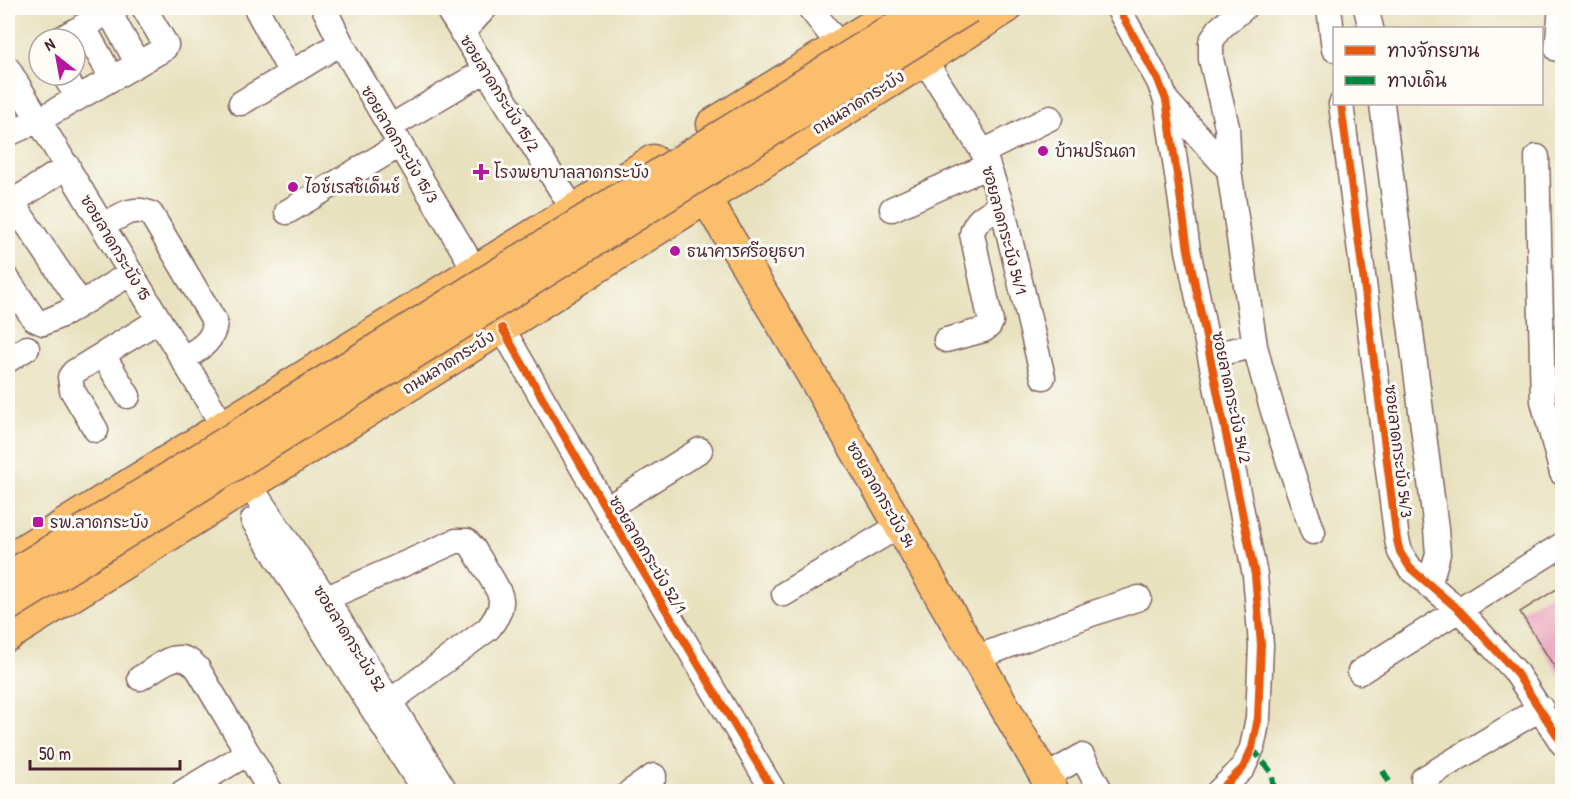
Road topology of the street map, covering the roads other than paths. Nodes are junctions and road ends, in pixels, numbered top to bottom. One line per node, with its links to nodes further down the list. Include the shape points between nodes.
1 (144, 8): 25 (street, via 165,47)
2 (256, 8): 28 (street)
3 (447, 8): 19 (street, ซอยลาดกระบัง 15/2)
4 (485, 8): 19 (street)
5 (810, 8): 22 (street)
6 (899, 8): 22 (main road)
7 (927, 8): 75 (main road, bridge)
8 (969, 8): 80 (main road, bridge)
9 (1007, 8): 24 (main road, ถนนลาดกระบัง)
10 (1118, 8): 32 (street, ซอยลาดกระบัง 54/2, via 1160,82)
11 (1244, 8): 44 (street, via 1211,42 1211,59 1227,127)
12 (1329, 8): 20 (street)
13 (1366, 8): 18 (street)
14 (1561, 8): 23 (street)
15 (113, 10): 17 (street); 25 (street)
16 (331, 10): 21 (street, ซอยลาดกระบัง 15/3)
17 (83, 26): 29 (street)
18 (1371, 27)
19 (462, 33): 27 (street, ซอยลาดกระบัง 15/2)
20 (1333, 35)
21 (341, 43): 28 (street); 39 (street, ซอยลาดกระบัง 15/3)
22 (838, 45): 40 (main road)
23 (1557, 49)
24 (925, 61): 42 (street, ซอยลาดกระบัง 54/1); 45 (main road, ถนนลาดกระบัง)
25 (138, 64): 29 (street)
26 (8, 69): 37 (street, ซอยลาดกระบัง 15)
27 (486, 70): 39 (street); 48 (street, ซอยลาดกระบัง 15/2)
28 (291, 73): 33 (street)
29 (112, 78): 31 (street)
30 (71, 87): 31 (street)
31 (78, 98): 37 (street)
32 (1166, 100): 44 (street); 61 (street, ซอยลาดกระบัง 54/2, via 1188,250)
33 (241, 103)
34 (1341, 105): 76 (street, ซอยลาดกระบัง 54/3, via 1397,540 1410,568)
35 (1382, 105): 76 (street, via 1436,529 1438,554)
36 (1050, 118): 42 (street)
37 (39, 120): 38 (street); 43 (street, ซอยลาดกระบัง 15)
38 (8, 134)
39 (395, 136): 50 (street); 52 (street, ซอยลาดกระบัง 15/3)
40 (675, 147): 45 (main road, ซอยลาดกระบัง 54); 48 (main road)
41 (1537, 157): 68 (street, via 1543,401)
42 (986, 159): 47 (street, ซอยลาดกระบัง 54/1); 49 (street)
43 (68, 166): 46 (street); 51 (street, ซอยลาดกระบัง 15)
44 (1229, 170): 59 (street)
45 (706, 198): 57 (main road, ถนนลาดกระบัง); 71 (main road, ซอยลาดกระบัง 54)
46 (10, 203): 55 (street)
47 (1002, 206): 58 (street, via 978,219 972,234 991,322 984,330); 63 (street, ซอยลาดกระบัง 54/1)
48 (573, 209): 52 (main road)
49 (892, 209)
50 (287, 212)
51 (104, 226): 53 (street, ซอยลาดกระบัง 15); 62 (street, via 130,211 152,214 215,322 208,342)
52 (475, 270): 65 (main road)
53 (131, 273): 55 (street); 56 (street, ซอยลาดกระบัง 15)
54 (8, 280): 55 (street, via 37,322 43,323)
55 (81, 304)
56 (159, 320): 60 (street); 62 (street, ซอยลาดกระบัง 15)
57 (502, 328): 69 (main road, ถนนลาดกระบัง); 70 (street, ซอยลาดกระบัง 52/1)
58 (946, 340)
59 (1255, 346): 61 (street); 72 (street, via 1268,399)
60 (103, 355): 64 (street); 66 (street, via 70,377 72,390)
61 (1210, 355): 100 (street, ซอยลาดกระบัง 54/2, via 1255,575 1261,645 1258,718 1252,748 1243,768)
62 (183, 359): 65 (street, ซอยลาดกระบัง 15)
63 (1043, 377)
64 (128, 396)
65 (223, 426): 74 (main road)
66 (96, 430)
67 (699, 450): 70 (street)
68 (1563, 473)
69 (243, 490): 79 (street, ซอยลาดกระบัง 52); 82 (main road, ถนนลาดกระบัง)
70 (606, 509): 98 (street, ซอยลาดกระบัง 52/1)
71 (899, 526): 77 (street); 83 (main road, ซอยลาดกระบัง 54)
72 (1313, 532)
73 (1563, 545): 81 (street)
74 (8, 559)
75 (8, 577)
76 (1429, 586): 81 (street, ซอยลาดกระบัง 54/3)
77 (784, 594)
78 (1139, 598): 83 (street)
79 (318, 603): 86 (street, ซอยลาดกระบัง 52); 86 (street, via 456,541 467,541 473,548 501,597 496,619 396,697)
80 (8, 606)
81 (1460, 611): 84 (street); 87 (street, ซอยลาดกระบัง 54/3, via 1515,671)
82 (8, 636)
83 (976, 658): 92 (main road, ซอยลาดกระบัง 54)
84 (1360, 672)
85 (140, 678): 89 (street, via 172,658 191,660)
86 (380, 702): 95 (street, ซอยลาดกระบัง 52); 96 (street, ซอยลาดกระบัง 52)
87 (1541, 708): 88 (street, ซอยลาดกระบัง 54/3); 91 (street)
88 (1563, 743)
89 (248, 753): 93 (street); 94 (street)
90 (654, 776): 97 (street)
91 (1423, 779)
92 (1050, 784): 99 (street, via 1082,756)
93 (183, 792)
94 (271, 792)
95 (425, 792)
96 (446, 792)
97 (630, 792)
98 (774, 792)
99 (1101, 792)
100 (1218, 792)

